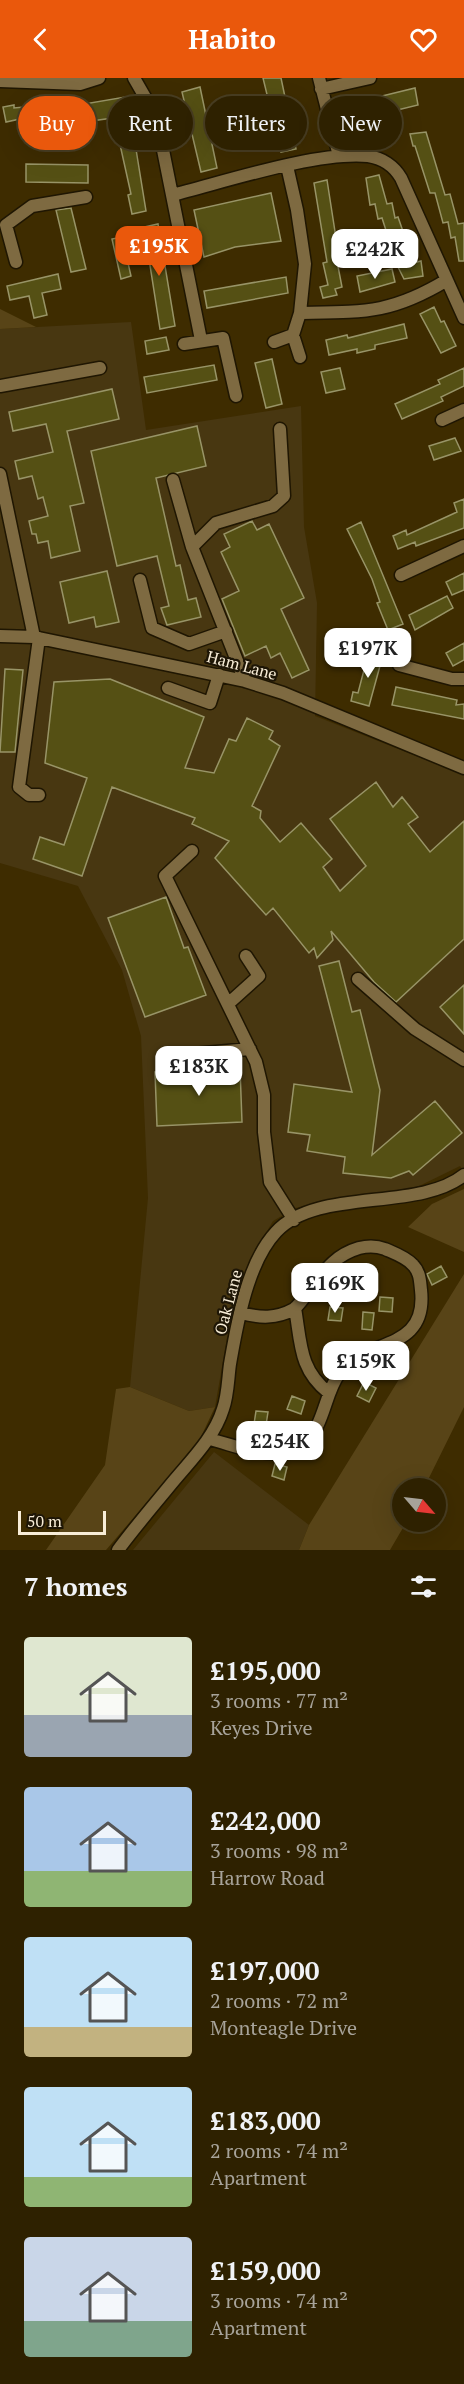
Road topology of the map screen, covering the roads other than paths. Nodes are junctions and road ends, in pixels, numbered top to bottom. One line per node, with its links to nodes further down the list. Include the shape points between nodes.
1 (99, 78): 5 (street, via 80,84)
2 (134, 78): 9 (street, via 153,111)
3 (370, 78): 6 (street)
4 (0, 81): 5 (street)
5 (44, 81)
6 (320, 83): 7 (street)
7 (339, 156): 8 (street); 13 (street, via 369,156 398,172)
8 (286, 166): 9 (street); 14 (street, via 305,264)
9 (172, 195): 17 (street)
10 (86, 197): 11 (street, via 32,206)
11 (3, 223): 12 (street)
12 (16, 262)
13 (447, 280): 14 (street, via 393,307); 15 (street)
14 (300, 313): 16 (street)
15 (464, 318)
16 (293, 335): 18 (street); 20 (street)
17 (201, 340): 19 (street); 23 (street, via 224,338)
18 (274, 342)
19 (184, 344)
20 (300, 357)
21 (100, 368): 22 (street)
22 (0, 386)
23 (236, 396)
24 (464, 410): 25 (street)
25 (442, 420)
26 (280, 429): 30 (street, via 284,496 273,506 216,523)
27 (0, 474): 29 (street)
28 (173, 480): 30 (street)
29 (3, 499): 36 (street)
30 (192, 546): 34 (street)
31 (464, 546): 32 (street)
32 (402, 575)
33 (141, 580): 34 (street, via 152,628 189,644)
34 (226, 631): 40 (street)
35 (0, 636): 36 (street, Ham Lane)
36 (36, 637): 38 (street, Ham Lane); 43 (street, via 19,787 28,795)
37 (399, 665): 39 (street)
38 (219, 675): 40 (street, Ham Lane); 41 (street, via 210,703)
39 (464, 679)
40 (245, 681): 42 (street, Ham Lane)
41 (168, 688)
42 (464, 768)
43 (39, 795)
44 (192, 851): 47 (street, via 165,876)
45 (246, 956): 47 (street, via 259,976)
46 (358, 979): 50 (street, via 415,1029)
47 (229, 1003): 48 (street)
48 (250, 1050): 49 (street); 52 (street, via 264,1095 270,1182)
49 (182, 1055)
50 (464, 1060)
51 (464, 1174): 52 (street, Oak Lane, via 415,1194 331,1206)
52 (294, 1220): 54 (street, Oak Lane, via 276,1232 253,1269)
53 (296, 1308): 54 (street, via 261,1318); 55 (street, via 305,1366 315,1382); 55 (street, via 342,1253 365,1246 379,1247 401,1257 419,1273 422,1298 416,1321 396,1342 351,1361 339,1373)
54 (241, 1313): 56 (street, Oak Lane, via 224,1408)
55 (329, 1393): 56 (street, via 313,1433 303,1445 286,1452 270,1455)
56 (209, 1438): 57 (street, Oak Lane)
57 (117, 1550)

